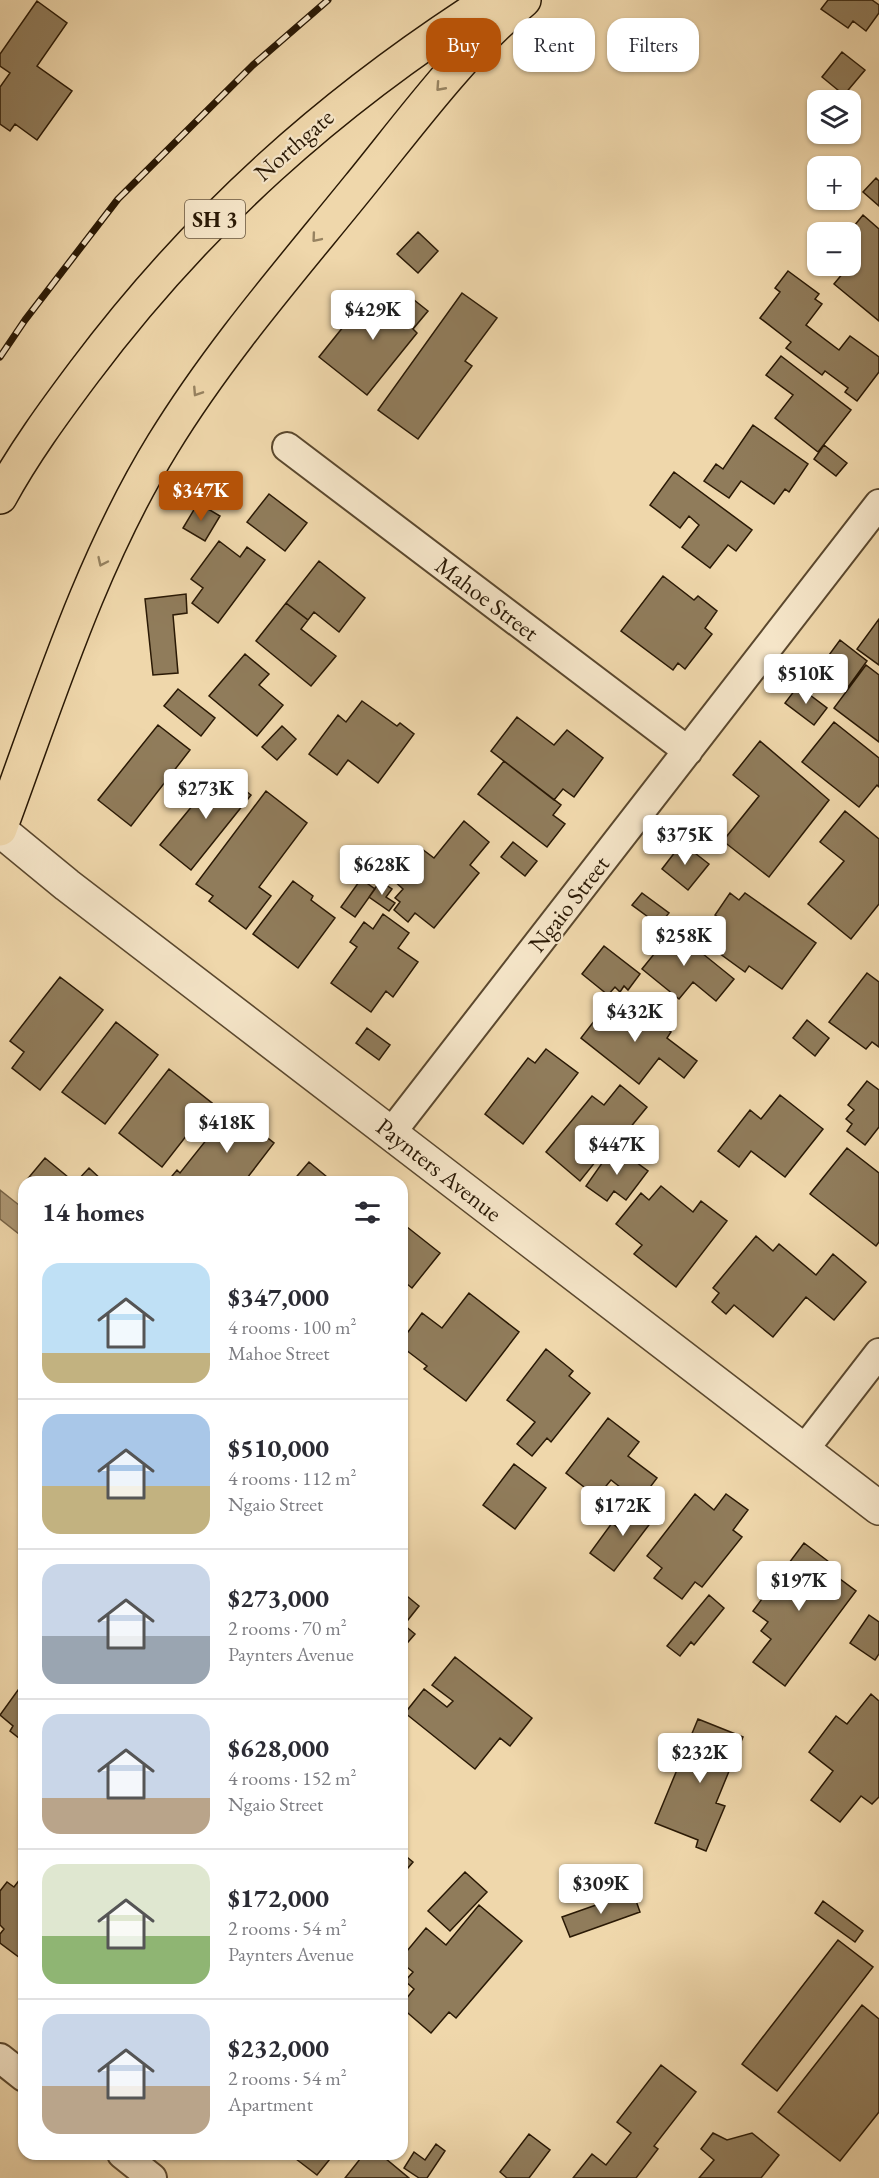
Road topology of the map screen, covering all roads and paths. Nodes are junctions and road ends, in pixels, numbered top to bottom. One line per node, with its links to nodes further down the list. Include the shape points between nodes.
1 (490, 0): 4 (highway, Northgate / SH 3, via 415,48 328,115 253,181 182,252 117,328)
2 (524, 0): 7 (highway, one-way to 7, via 498,22 433,95 290,269 201,385 162,445 93,580)
3 (287, 447): 6 (street, Mahoe Street)
4 (0, 497)
5 (879, 504): 6 (street, Ngaio Street)
6 (688, 751): 8 (street, Ngaio Street)
7 (0, 829): 8 (street, Paynters Avenue, via 67,885)
8 (391, 1133): 10 (street, Paynters Avenue)
9 (879, 1353): 10 (street)
10 (803, 1451): 11 (street, Paynters Avenue)
11 (879, 1508)
12 (0, 2058): 13 (street)
13 (18, 2072)
14 (130, 2160): 15 (street)
15 (152, 2178)

